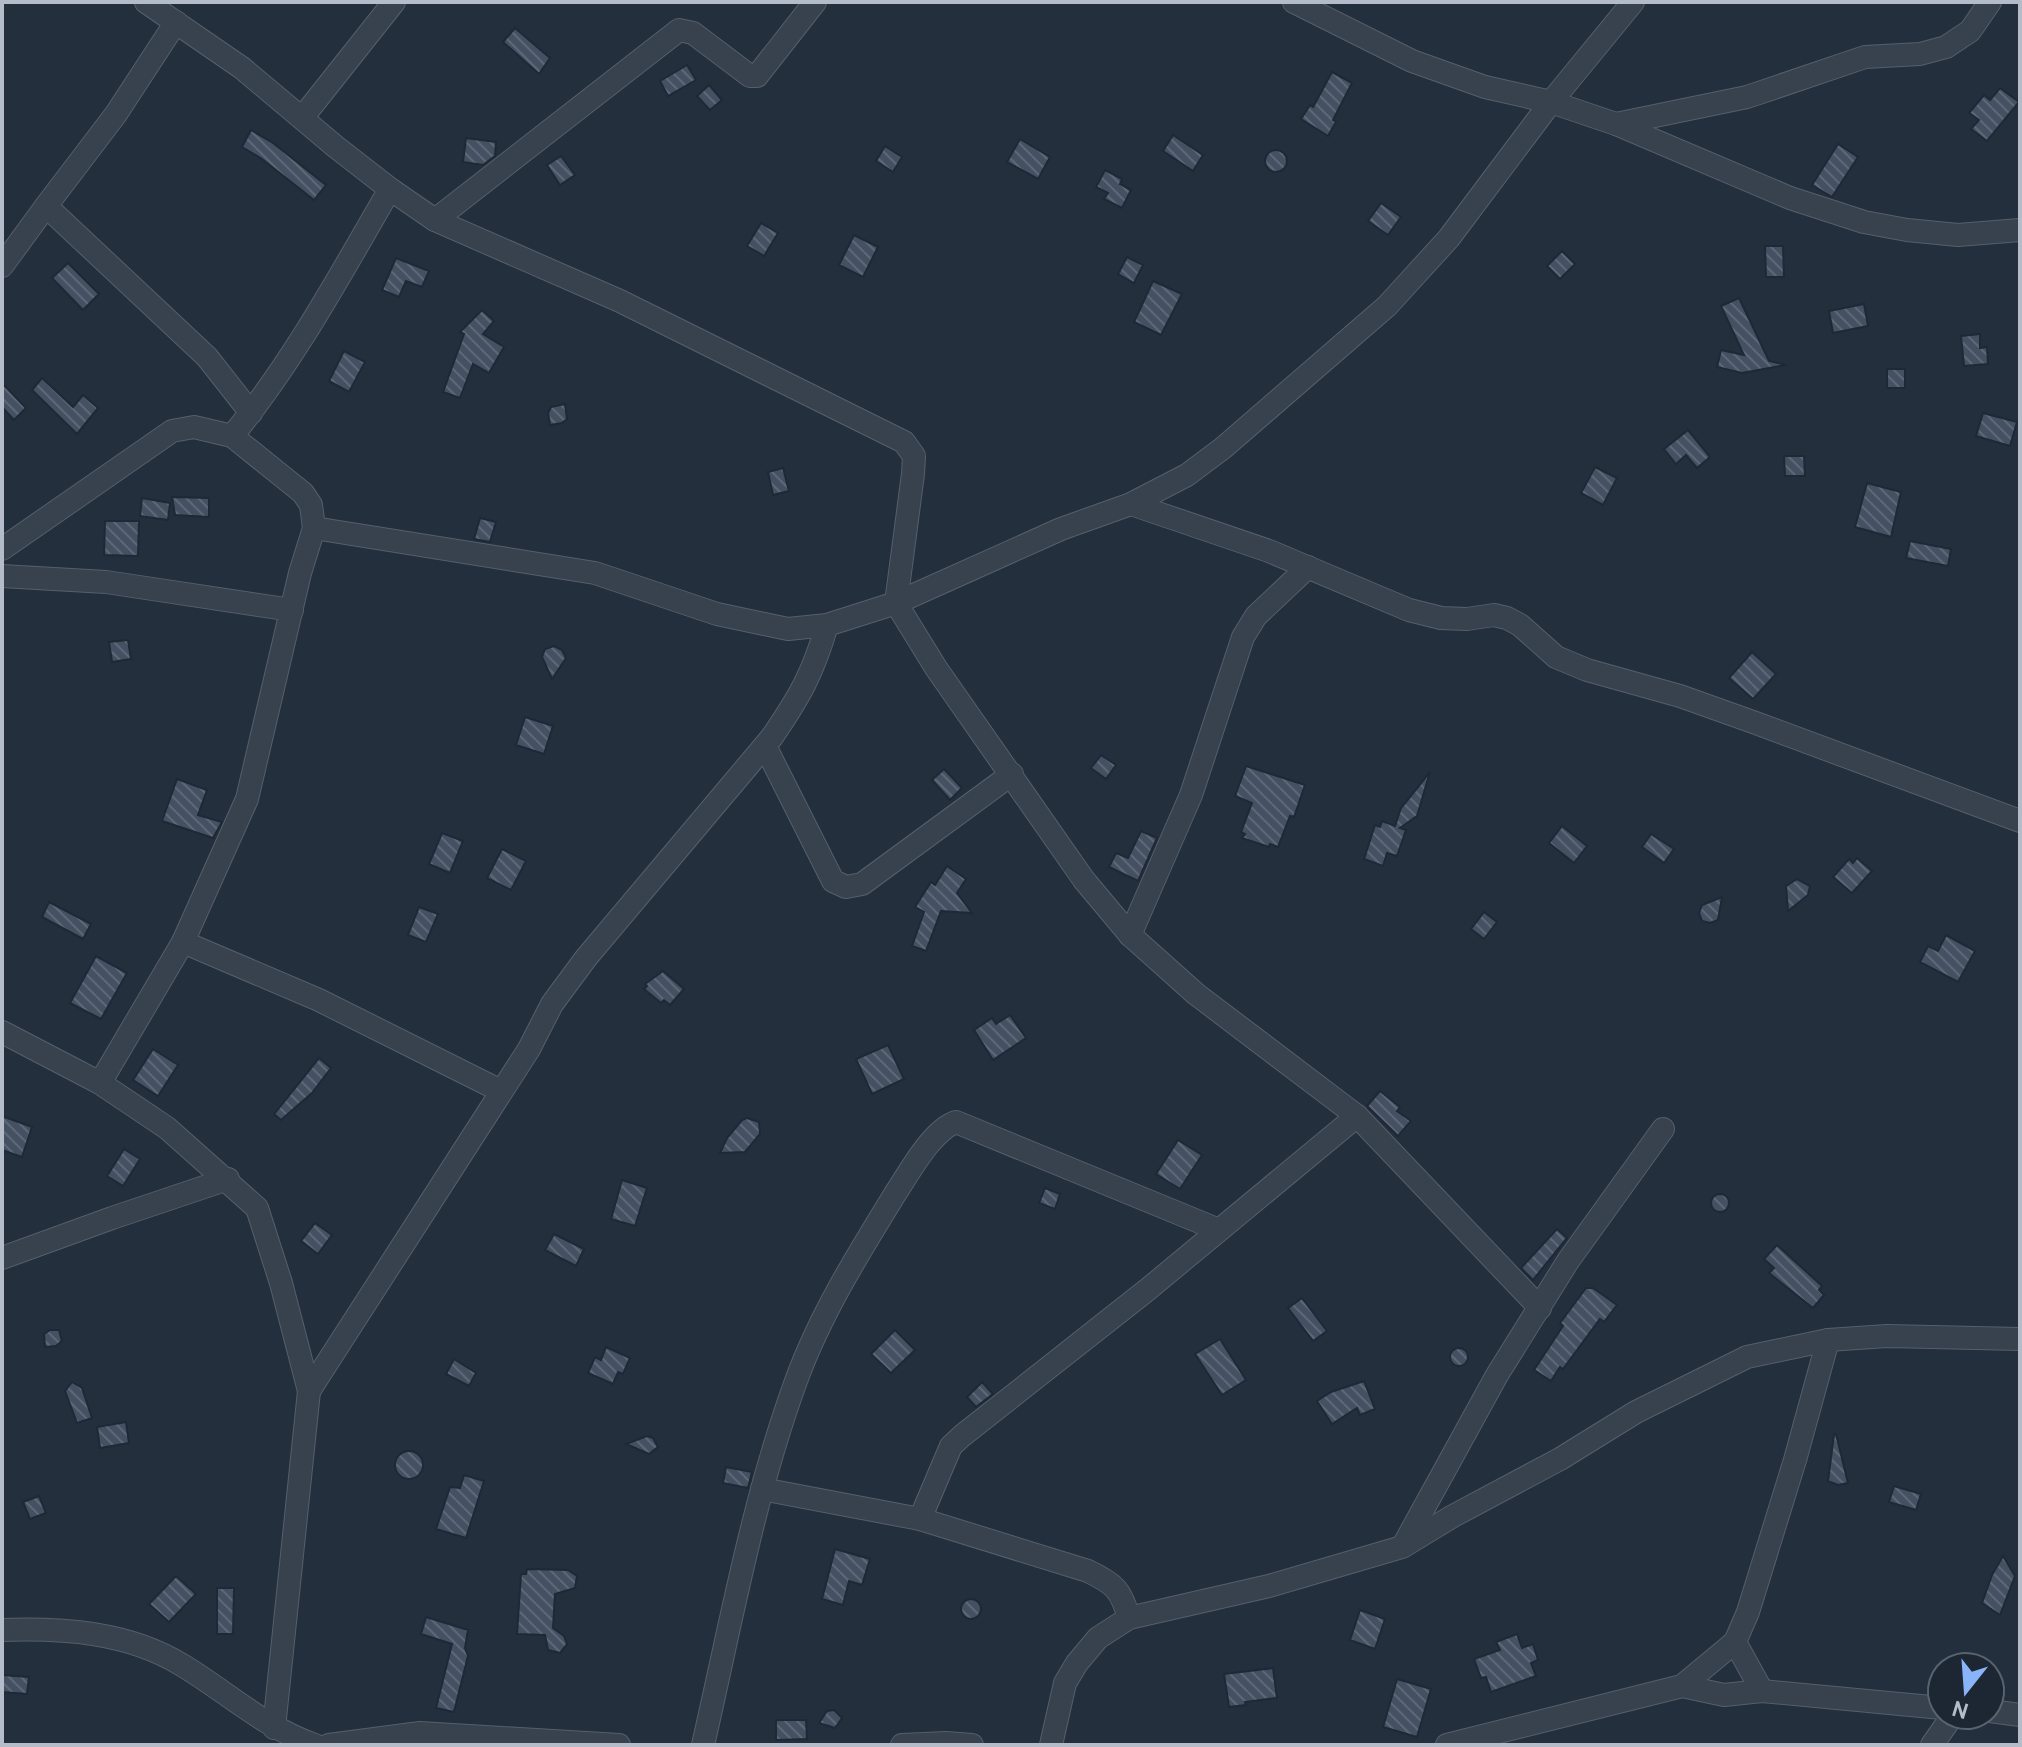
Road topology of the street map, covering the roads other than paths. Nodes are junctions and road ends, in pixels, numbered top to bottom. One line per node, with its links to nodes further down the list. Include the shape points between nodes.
1 (146, 2): 7 (street)
2 (394, 2): 9 (street)
3 (815, 2): 13 (street, via 757,76 693,33 679,30)
4 (1294, 2): 8 (street, via 1412,61 1485,87)
5 (1633, 2): 8 (street)
6 (1990, 2): 10 (street, via 1970,31 1946,47 1865,57 1747,97)
7 (176, 22): 9 (street); 12 (street, via 116,114)
8 (1551, 102): 10 (street); 18 (street, via 1449,238 1387,306 1223,448 1187,475)
9 (302, 118): 11 (street)
10 (1616, 124): 14 (street, via 1790,198 1864,222 1958,235)
11 (390, 189): 13 (street); 16 (street)
12 (46, 206): 15 (street); 16 (street, via 207,357)
13 (435, 220): 23 (street, via 620,301 904,442 914,456)
14 (2020, 230)
15 (3, 264)
16 (251, 413): 17 (street)
17 (232, 436): 19 (street, via 303,493 311,505); 20 (street, via 194,427 172,431)
18 (1131, 504): 21 (street); 23 (street, via 1061,529)
19 (314, 528): 24 (street); 25 (street, via 595,573 717,614 788,629)
20 (2, 549)
21 (1308, 567): 28 (street, via 1409,610 1441,618 1507,618 1556,657 1587,670 1680,696); 29 (street, via 1256,616 1243,637 1191,795)
22 (2, 576): 24 (street, via 106,582)
23 (896, 603): 25 (street); 27 (street)
24 (292, 610): 30 (street, via 247,799)
25 (827, 625): 26 (street, via 815,666)
26 (765, 746): 27 (street, via 833,881 846,887 862,884); 33 (street, via 586,958)
27 (1012, 774): 29 (street, via 1084,880)
28 (2020, 821)
29 (1130, 935): 34 (street, via 1196,994)
30 (183, 942): 32 (street); 33 (street, via 319,1000)
31 (2, 1032): 32 (street)
32 (100, 1083): 36 (street, via 167,1128)
33 (501, 1091): 42 (street)
34 (1357, 1116): 37 (street); 39 (street)
35 (1663, 1129): 39 (street)
36 (228, 1179): 38 (street); 42 (street, via 257,1208)
37 (1219, 1230): 43 (street, via 956,1122 946,1125 908,1174 844,1279 797,1379); 44 (street, via 951,1446)
38 (2, 1258)
39 (1540, 1308): 45 (street)
40 (2020, 1339): 41 (street)
41 (1828, 1340): 45 (street, via 1747,1357 1636,1412); 48 (street, via 1791,1475)
42 (309, 1391): 52 (street)
43 (762, 1489): 44 (street); 57 (street)
44 (920, 1519): 46 (street, via 1088,1571 1122,1594)
45 (1402, 1547): 46 (street, via 1269,1586)
46 (1129, 1618): 60 (street, via 1098,1638 1077,1663 1065,1683)
47 (2, 1630): 52 (street, via 94,1633 146,1648 181,1664)
48 (1735, 1642): 49 (street); 50 (street)
49 (1682, 1686): 50 (street, via 1724,1695); 61 (street)
50 (1762, 1691): 51 (street)
51 (1926, 1706)
52 (274, 1728): 54 (street)
53 (946, 1744): 58 (street); 59 (street)
54 (315, 1745)
55 (329, 1745): 56 (street, via 420,1733)
56 (619, 1745)
57 (703, 1745)
58 (902, 1745)
59 (972, 1745)
60 (1051, 1745)
61 (1447, 1745)

